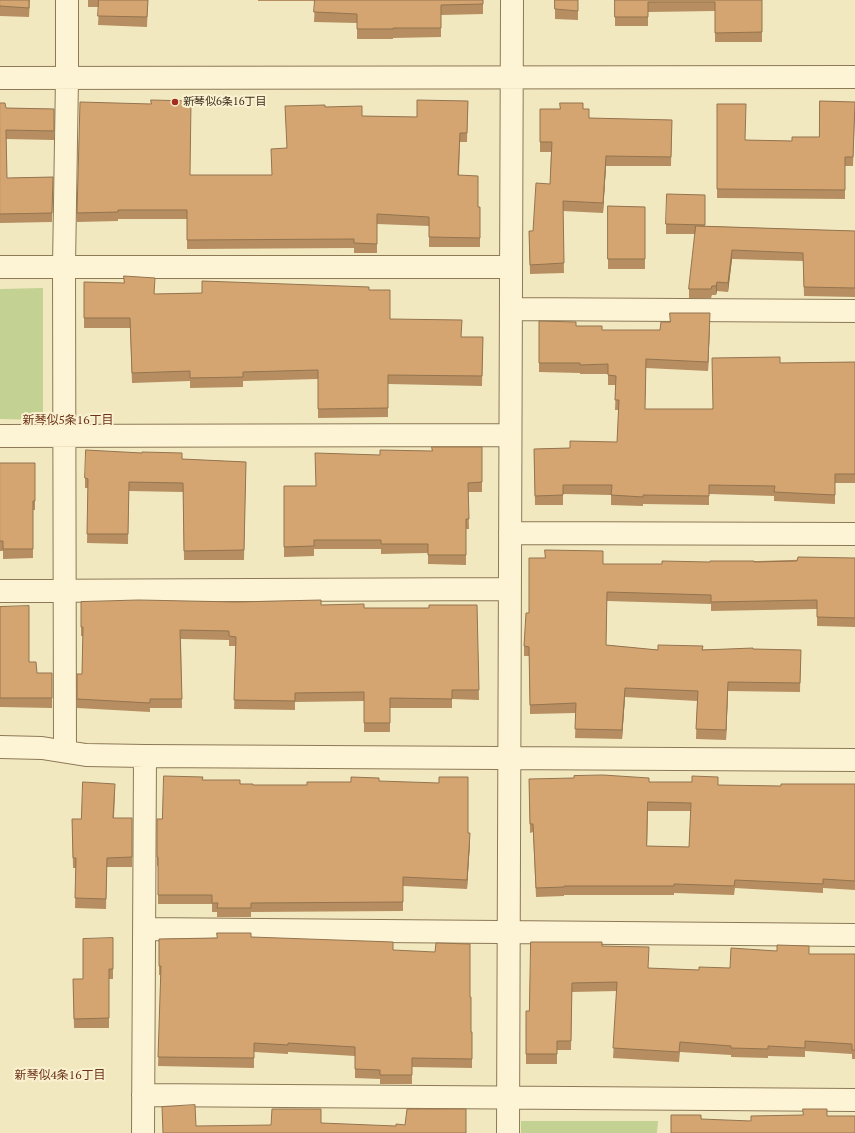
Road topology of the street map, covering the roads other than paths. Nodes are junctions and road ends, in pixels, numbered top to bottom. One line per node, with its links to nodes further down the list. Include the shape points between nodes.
1 (67, 0): 6 (street)
2 (512, 0): 4 (street)
3 (855, 76): 4 (street)
4 (512, 77): 6 (street); 9 (street)
5 (0, 78): 6 (street)
6 (67, 78): 7 (street)
7 (64, 266): 8 (street); 9 (street); 12 (street)
8 (0, 267)
9 (511, 267): 10 (street)
10 (511, 309): 11 (street); 13 (street)
11 (855, 311)
12 (64, 435): 13 (street); 14 (street); 19 (street)
13 (510, 435): 15 (street)
14 (0, 436)
15 (510, 533): 16 (street); 17 (street)
16 (855, 534)
17 (510, 589): 19 (street); 23 (street)
18 (0, 591): 19 (street)
19 (64, 591): 21 (street)
20 (0, 747): 21 (street)
21 (65, 751): 22 (street, via 86,755)
22 (144, 756): 23 (street); 25 (street)
23 (509, 758): 24 (street); 26 (street)
24 (855, 760)
25 (144, 930): 26 (street); 28 (street)
26 (508, 932): 27 (street); 29 (street)
27 (855, 935)
28 (144, 1095): 29 (street); 31 (street)
29 (508, 1097): 30 (street); 32 (street)
30 (855, 1100)
31 (143, 1133)
32 (508, 1133)

